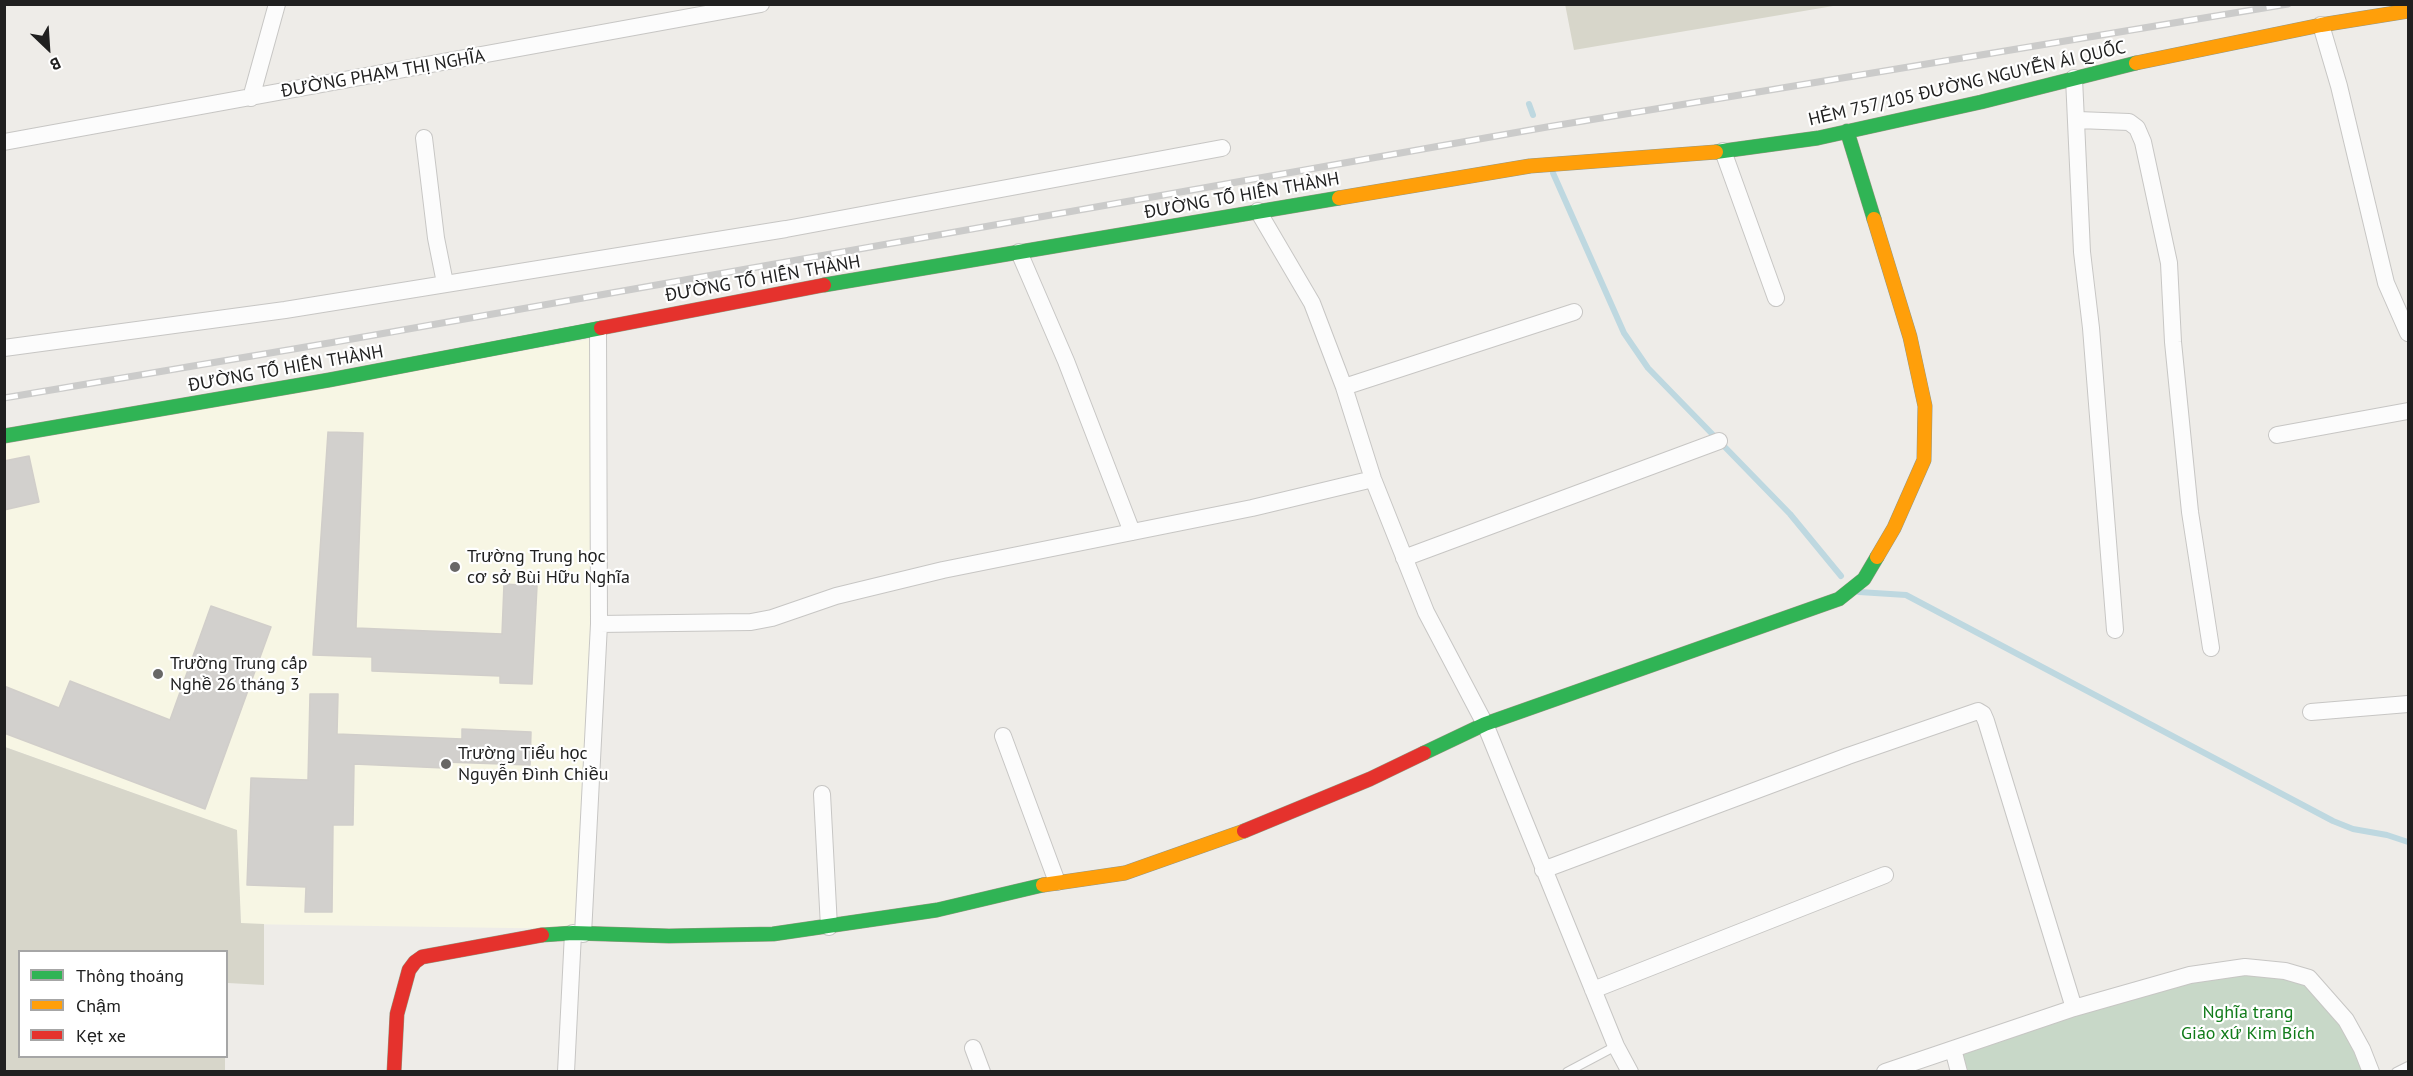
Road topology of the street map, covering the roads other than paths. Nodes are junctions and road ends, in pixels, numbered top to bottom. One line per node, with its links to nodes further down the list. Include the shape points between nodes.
1 (278, 4): 6 (street)
2 (761, 4): 6 (street, ĐƯỜNG PHẠM THỊ NGHĨA)
3 (2409, 11): 4 (street, HẺM 757/105 ĐƯỜNG NGUYỄN ÁI QUỐC)
4 (2321, 25): 5 (street, HẺM 757/105 ĐƯỜNG NGUYỄN ÁI QUỐC); 20 (street, via 2386,283)
5 (2074, 78): 7 (street); 8 (street, HẺM 757/105 ĐƯỜNG NGUYỄN ÁI QUỐC)
6 (251, 98): 10 (street, ĐƯỜNG PHẠM THỊ NGHĨA)
7 (2078, 120): 31 (street, via 2082,252); 32 (street, via 2129,122 2144,142 2169,263 2190,512)
8 (1847, 131): 12 (street, HẺM 757/105 ĐƯỜNG NGUYỄN ÁI QUỐC); 35 (street, via 1910,337 1925,406 1924,460 1894,528 1864,579 1839,599)
9 (424, 138): 16 (street)
10 (4, 142)
11 (1222, 148): 16 (street, via 854,218)
12 (1723, 152): 13 (street, HẺM 757/105 ĐƯỜNG NGUYỄN ÁI QUỐC); 17 (street)
13 (1530, 166): 14 (street, ĐƯỜNG TỐ HIẾN THÀNH)
14 (1258, 212): 15 (street, ĐƯỜNG TỐ HIẾN THÀNH); 22 (street, via 1312,303)
15 (1019, 252): 19 (street, ĐƯỜNG TỐ HIẾN THÀNH); 28 (street)
16 (445, 283): 21 (street, via 285,310)
17 (1776, 298)
18 (1574, 312): 22 (street)
19 (598, 330): 25 (street, ĐƯỜNG TỐ HIẾN THÀNH); 30 (street)
20 (2409, 333)
21 (4, 348)
22 (1344, 387): 27 (street)
23 (2409, 411): 24 (street)
24 (2277, 435)
25 (4, 436)
26 (1719, 441): 29 (street)
27 (1373, 479): 28 (street); 29 (street)
28 (1132, 532): 30 (street, via 943,570 751,622)
29 (1404, 558): 35 (street, via 1426,612)
30 (599, 624): 42 (street)
31 (2115, 630)
32 (2211, 648)
33 (2409, 704): 34 (street)
34 (2311, 712)
35 (1485, 724): 38 (street); 40 (street, via 1370,779 1181,855 1125,873)
36 (1003, 736): 40 (street)
37 (822, 794): 41 (street)
38 (1543, 870): 43 (street); 44 (street, via 1978,711 1986,721)
39 (1885, 875): 43 (street)
40 (1057, 882): 41 (street, via 937,910)
41 (829, 927): 42 (street, via 773,934)
42 (578, 934): 49 (street, via 516,938 422,957 415,962 397,1014); 50 (street)
43 (1593, 990): 45 (street)
44 (2074, 1008): 47 (street); 56 (street, via 2190,975 2245,967 2285,971 2309,978 2327,996 2346,1020)
45 (1616, 1046): 52 (lane); 53 (street)
46 (973, 1048): 51 (street)
47 (1953, 1049): 54 (street); 55 (street)
48 (2409, 1066): 57 (lane)
49 (394, 1071)
50 (566, 1071)
51 (982, 1071)
52 (1567, 1071)
53 (1630, 1071)
54 (1885, 1071)
55 (1959, 1071)
56 (2371, 1071)
57 (2396, 1071)

